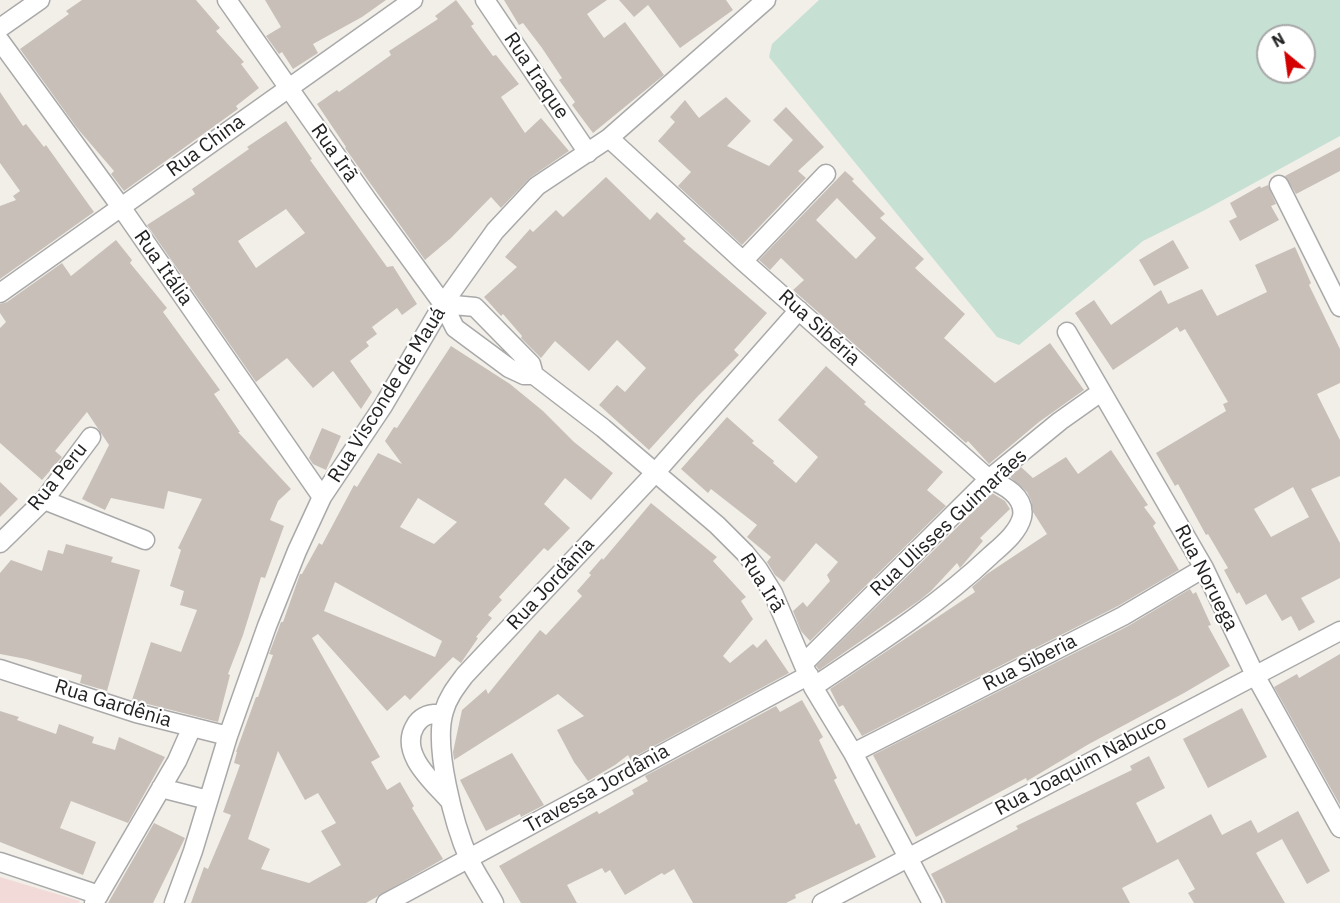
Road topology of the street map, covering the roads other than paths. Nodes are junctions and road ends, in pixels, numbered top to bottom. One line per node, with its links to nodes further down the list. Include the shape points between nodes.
1 (40, 0): 6 (street)
2 (227, 0): 8 (street, Rua Irã)
3 (413, 0): 8 (street, Rua China)
4 (485, 0): 10 (street, Rua Iraque)
5 (766, 0): 9 (street, Rua Visconde de Mauá)
6 (0, 27)
7 (0, 41): 13 (street, Rua Itália)
8 (287, 88): 13 (street, Rua China); 16 (street, Rua Irã)
9 (609, 138): 10 (street, Rua Visconde de Mauá); 14 (street, Rua Sibéria)
10 (588, 153): 16 (street, Rua Visconde de Mauá, via 537,186 513,209)
11 (826, 174): 14 (street)
12 (1278, 185): 17 (street)
13 (121, 207): 15 (street, Rua China); 25 (street, Rua Itália)
14 (743, 261): 18 (street, Rua Sibéria)
15 (0, 294)
16 (443, 304): 20 (street, Rua Irã, via 455,328 508,368); 20 (street, Rua Irã, via 475,307 531,364); 25 (street, Rua Visconde de Mauá, via 383,406)
17 (1340, 307)
18 (799, 310): 23 (street, Rua Jordânia); 24 (street, Rua Sibéria)
19 (1067, 332): 21 (street, Rua Noruega)
20 (534, 375): 23 (street, Rua Irã)
21 (1101, 392): 24 (street, Rua Ulisses Guimarães); 29 (street, Rua Noruega)
22 (91, 437): 26 (street, Rua Peru)
23 (655, 472): 32 (street, Rua Irã, via 717,525 758,569); 34 (street, Rua Jordânia, via 465,675 450,695)
24 (989, 479): 32 (street, Rua Ulisses Guimarães); 32 (street, Rua Sibéria, via 1004,485 1018,499 1022,517 1016,530 968,578 926,611)
25 (322, 497): 36 (street, Rua Visconde de Mauá, via 267,626)
26 (44, 500): 27 (street); 28 (street, Rua Peru)
27 (145, 540)
28 (0, 543)
29 (1204, 568): 33 (street, Rua Noruega); 37 (street, Rua Siberia, via 1123,616)
30 (1340, 631): 33 (street, Rua Joaquim Nabuco)
31 (0, 669): 35 (street, Rua Gardênia)
32 (808, 675): 37 (street, Rua Irã); 43 (street, Travessa Jordânia)
33 (1255, 675): 41 (street, Rua Noruega); 42 (street, Rua Joaquim Nabuco)
34 (443, 714): 40 (street, Rua Jordânia, via 442,754); 40 (street, via 422,717 410,743 418,765)
35 (192, 727): 36 (street, Rua Gardênia); 38 (street)
36 (228, 736): 39 (street, Rua Visconde de Mauá)
37 (853, 753): 42 (street, Rua Irã)
38 (161, 788): 39 (street); 45 (street)
39 (208, 800): 46 (street, Rua Visconde de Mauá)
40 (451, 803): 43 (street, Rua Jordânia)
41 (1340, 828)
42 (906, 857): 49 (street, Rua Joaquim Nabuco); 50 (street, Rua Irã)
43 (469, 858): 47 (street, Travessa Jordânia); 48 (street, Rua Jordânia)
44 (0, 862): 45 (street)
45 (97, 899)
46 (174, 903)
47 (386, 903)
48 (494, 903)
49 (822, 903)
50 (932, 903)

